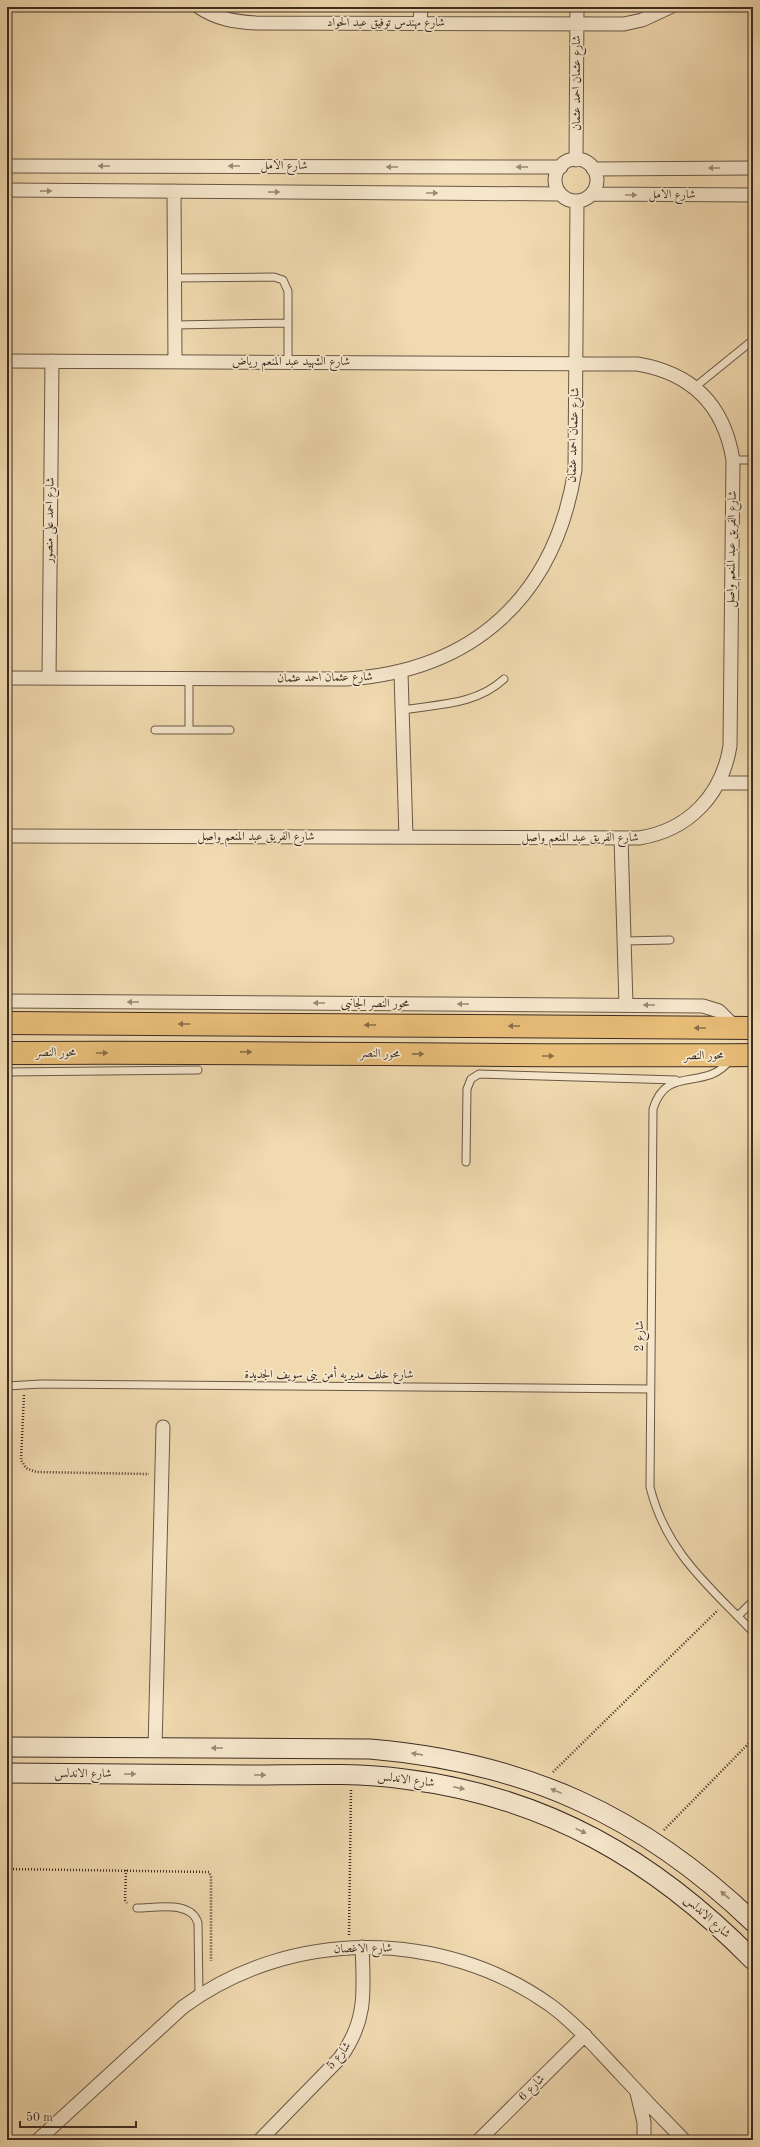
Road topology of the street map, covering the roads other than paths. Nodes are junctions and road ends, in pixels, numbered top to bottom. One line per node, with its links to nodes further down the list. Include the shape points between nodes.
1 (199, 7): 5 (street, شارع مهندس توفيق عبد الحواد, via 219,17 238,22)
2 (420, 7): 5 (street)
3 (577, 7): 6 (street, شارع عثمان احمد عثمان)
4 (670, 7): 6 (street, شارع مهندس توفيق عبد الحواد, via 648,18 624,24)
5 (420, 23): 6 (street, شارع مهندس توفيق عبد الحواد)
6 (577, 24): 7 (street, شارع عثمان احمد عثمان)
7 (576, 160): 9 (street); 10 (street, via 583,161)
8 (7, 166): 9 (street, شارع الامل, one-way to 8)
9 (561, 167): 14 (street, via 556,177)
10 (593, 168): 11 (street, one-way to 10); 15 (street, via 597,179)
11 (753, 168)
12 (7, 190): 13 (street, one-way to 13)
13 (174, 191): 14 (street, one-way to 14); 18 (street)
14 (560, 194): 17 (street)
15 (592, 194): 16 (street, شارع الامل, one-way to 16); 17 (street)
16 (753, 195)
17 (577, 201): 26 (street, شارع عثمان احمد عثمان)
18 (174, 278): 19 (lane, via 279,278 285,283 288,291); 20 (street)
19 (288, 324): 20 (lane); 25 (lane)
20 (175, 325): 24 (street)
21 (753, 340): 27 (lane)
22 (7, 361): 23 (street, شارع الشهيد عبد المنعم رياض)
23 (52, 361): 24 (street, شارع الشهيد عبد المنعم رياض); 32 (street, شارع احمد على منصور)
24 (175, 362): 25 (street, شارع الشهيد عبد المنعم رياض)
25 (288, 362): 26 (street, شارع الشهيد عبد المنعم رياض)
26 (576, 364): 27 (street, شارع الفريق عبد المنعم واصل, via 637,364 652,367 668,371); 30 (street, شارع عثمان احمد عثمان, via 575,470 563,526 548,558 520,599 478,638 428,664)
27 (695, 388): 28 (street, شارع الفريق عبد المنعم واصل, via 707,399 725,427)
28 (733, 460): 29 (lane); 39 (street, شارع الفريق عبد المنعم واصل, via 730,746)
29 (753, 460)
30 (401, 673): 34 (street, شارع عثمان احمد عثمان, via 374,678 346,679); 35 (street)
31 (7, 678): 32 (street, شارع عثمان احمد عثمان)
32 (48, 678): 34 (street, شارع عثمان احمد عثمان)
33 (504, 678): 35 (lane, via 490,690 474,698)
34 (189, 679): 37 (lane)
35 (402, 710): 42 (street)
36 (155, 730): 37 (lane)
37 (189, 730): 38 (lane)
38 (230, 730)
39 (719, 783): 40 (street); 43 (street, شارع الفريق عبد المنعم واصل, via 705,804 686,821 652,836)
40 (753, 783)
41 (7, 836): 42 (street, شارع الفريق عبد المنعم واصل)
42 (406, 838): 43 (street, شارع الفريق عبد المنعم واصل)
43 (621, 838): 45 (street)
44 (670, 940): 45 (lane)
45 (624, 941): 47 (street)
46 (7, 1002): 47 (street, محور النصر الجانبى, one-way to 46)
47 (626, 1005): 50 (street, محور النصر الجانبى, one-way to 47, via 709,1006)
48 (7, 1024): 49 (highway, one-way to 48)
49 (216, 1024): 50 (highway, one-way to 49); 51 (highway)
50 (744, 1028)
51 (215, 1052): 52 (highway, محور النصر, one-way to 51); 53 (highway, محور النصر, one-way to 53, via 650,1057)
52 (7, 1053)
53 (743, 1055): 56 (lane, via 710,1076)
54 (198, 1070): 55 (lane)
55 (7, 1072)
56 (676, 1080): 57 (lane, via 479,1074 471,1079 467,1089); 59 (lane, شارع 2, via 659,1094 653,1109)
57 (466, 1162)
58 (7, 1386): 59 (lane, شارع خلف مديريه أمن بنى سويف الجديدة, via 41,1384)
59 (650, 1389): 62 (lane, شارع 2, via 650,1487 654,1505 676,1550)
60 (163, 1427): 65 (street)
61 (753, 1601): 62 (lane)
62 (738, 1616): 63 (lane, شارع 2)
63 (753, 1632)
64 (7, 1747): 65 (street)
65 (155, 1748): 68 (street, one-way to 65, via 698,1873 653,1841 607,1814 540,1784 479,1765 399,1751 370,1749)
66 (7, 1773): 70 (street, شارع الاندلس, one-way to 70, via 351,1775 403,1778 472,1791 566,1824 617,1850 653,1872 709,1917)
67 (137, 1908): 71 (lane, via 183,1908 194,1914 198,1923)
68 (753, 1922)
69 (356, 1948): 71 (street, شارع الاغصان, via 315,1951 269,1962 246,1970); 72 (street, شارع الاغصان, via 414,1950 472,1964 532,1993); 75 (street, شارع 5, via 363,2002 356,2032 349,2046)
70 (753, 1960)
71 (199, 1995): 74 (street, شارع الاغصان)
72 (585, 2035): 73 (street, شارع الاغصان); 76 (street, شارع 6)
73 (636, 2091): 77 (street, via 644,2122); 78 (street, شارع الاغصان)
74 (38, 2140)
75 (260, 2140)
76 (479, 2140)
77 (644, 2140)
78 (684, 2140)

